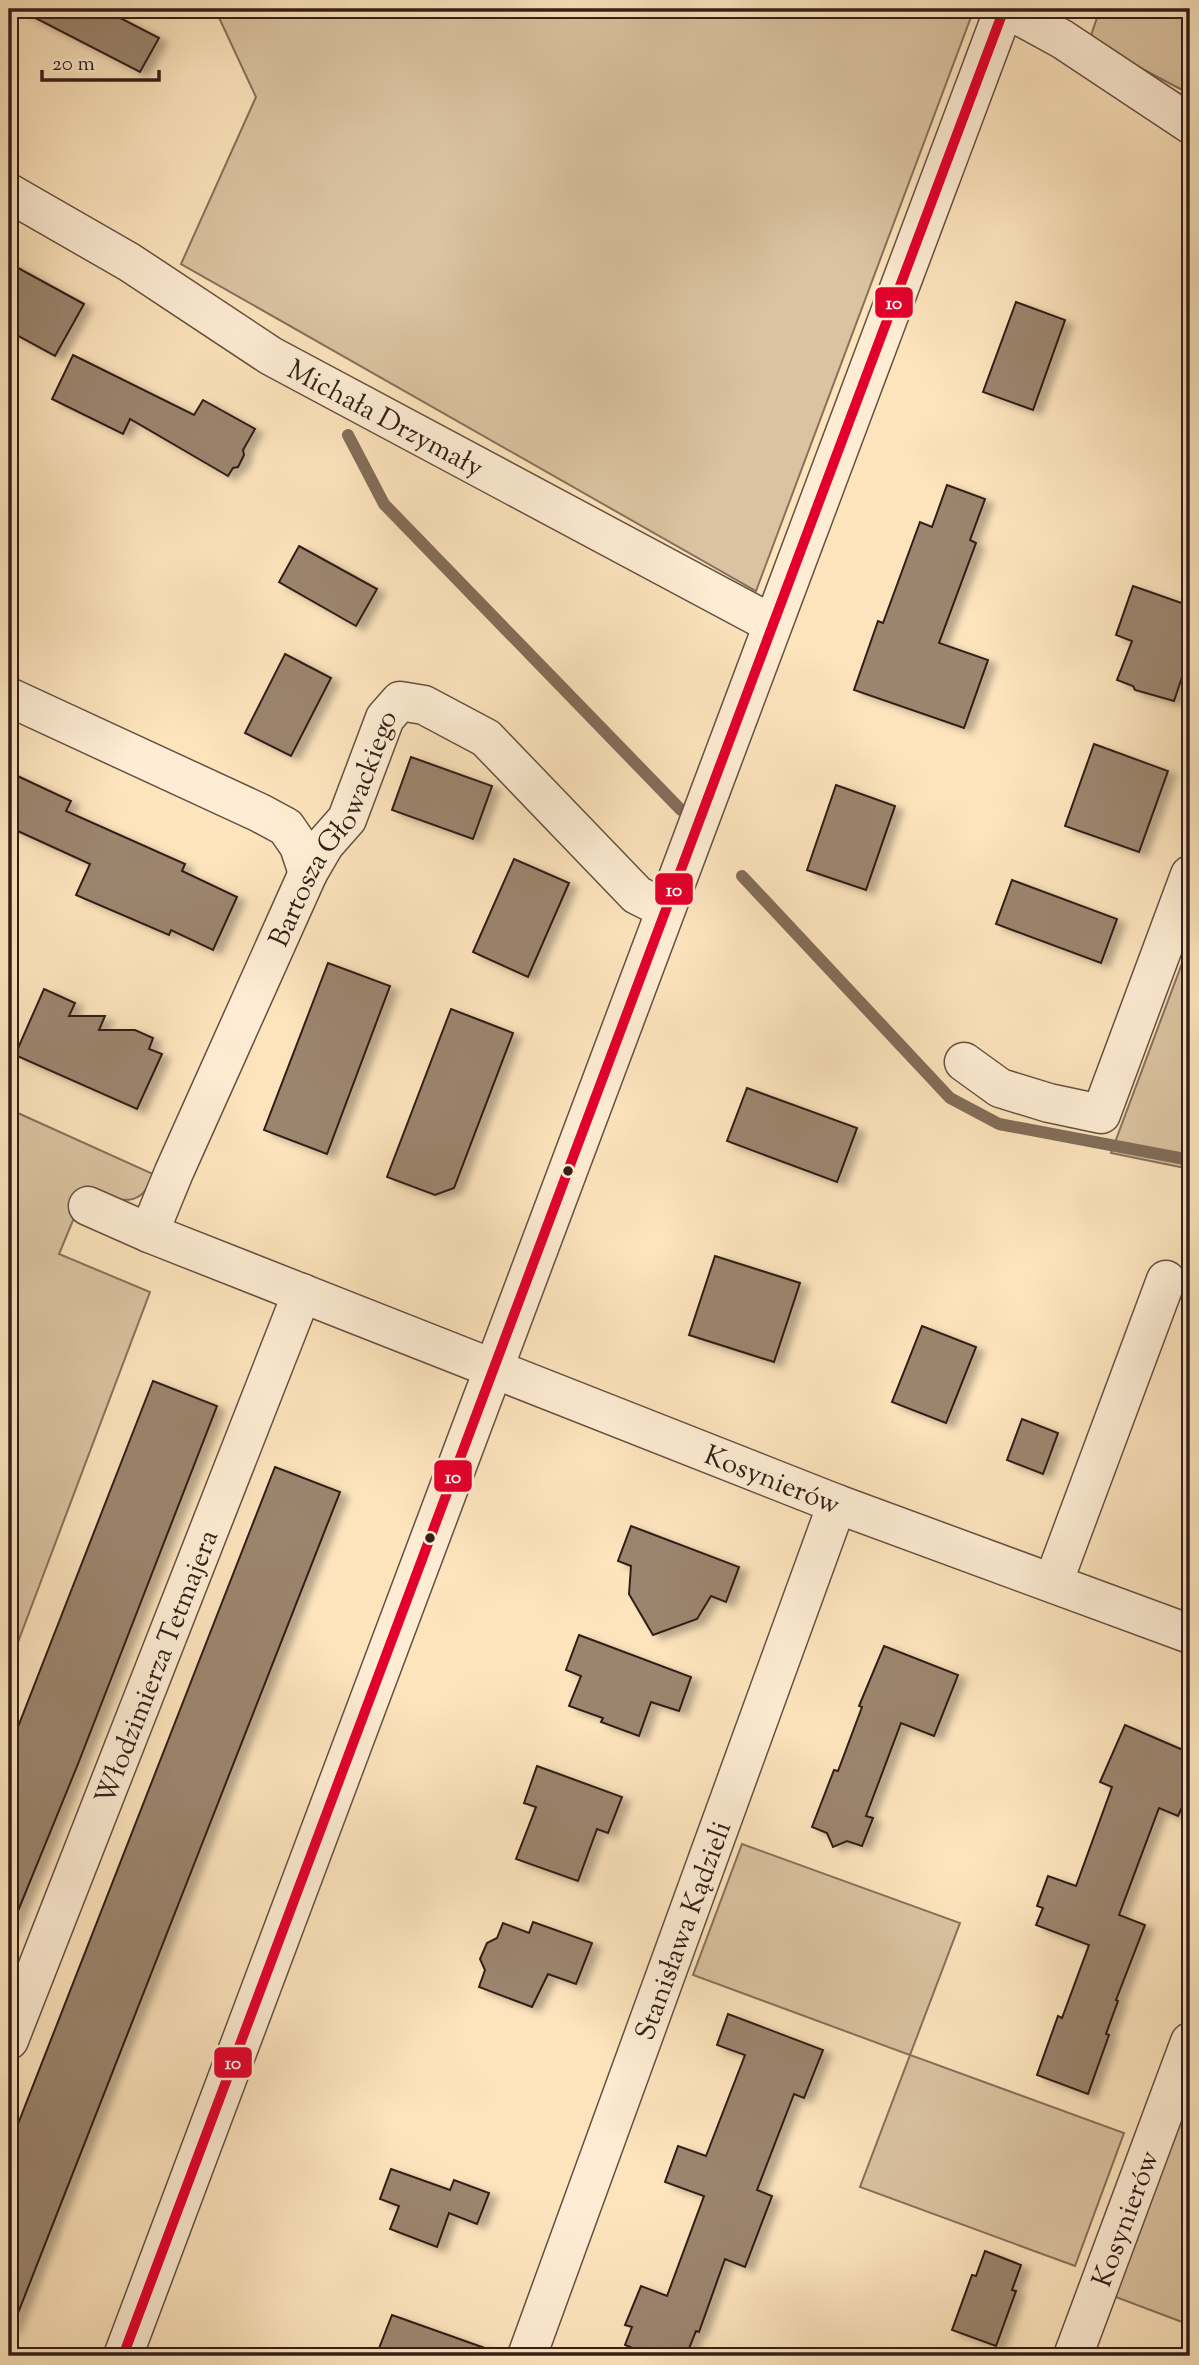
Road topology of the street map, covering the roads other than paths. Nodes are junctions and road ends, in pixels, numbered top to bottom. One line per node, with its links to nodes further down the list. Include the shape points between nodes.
1 (1006, 9): 2 (street, via 1062,39); 4 (street)
2 (1190, 124)
3 (9, 193): 4 (street, Michała Drzymały, via 129,262 271,356)
4 (772, 624): 8 (street)
5 (9, 696): 6 (street, via 286,827 299,846)
6 (308, 873): 8 (street, Bartosza Głowackiego, via 346,819 385,718 400,701 424,705 486,738 637,895); 11 (street, Bartosza Głowackiego)
7 (1190, 875): 9 (street, via 1101,1114 1000,1088)
8 (665, 909): 14 (street)
9 (964, 1062)
10 (88, 1206): 11 (street)
11 (149, 1233): 13 (street)
12 (1166, 1280): 16 (street)
13 (302, 1293): 14 (street); 18 (street, Włodzimierza Tetmajera)
14 (495, 1368): 15 (street, Kosynierów); 20 (street)
15 (837, 1504): 16 (street, Kosynierów); 21 (street, Stanisława Kądzieli)
16 (1053, 1583): 17 (street, Kosynierów)
17 (1190, 1634)
18 (9, 2040)
19 (1190, 2042): 22 (street, Kosynierów)
20 (123, 2356)
21 (527, 2356)
22 (1073, 2356)

